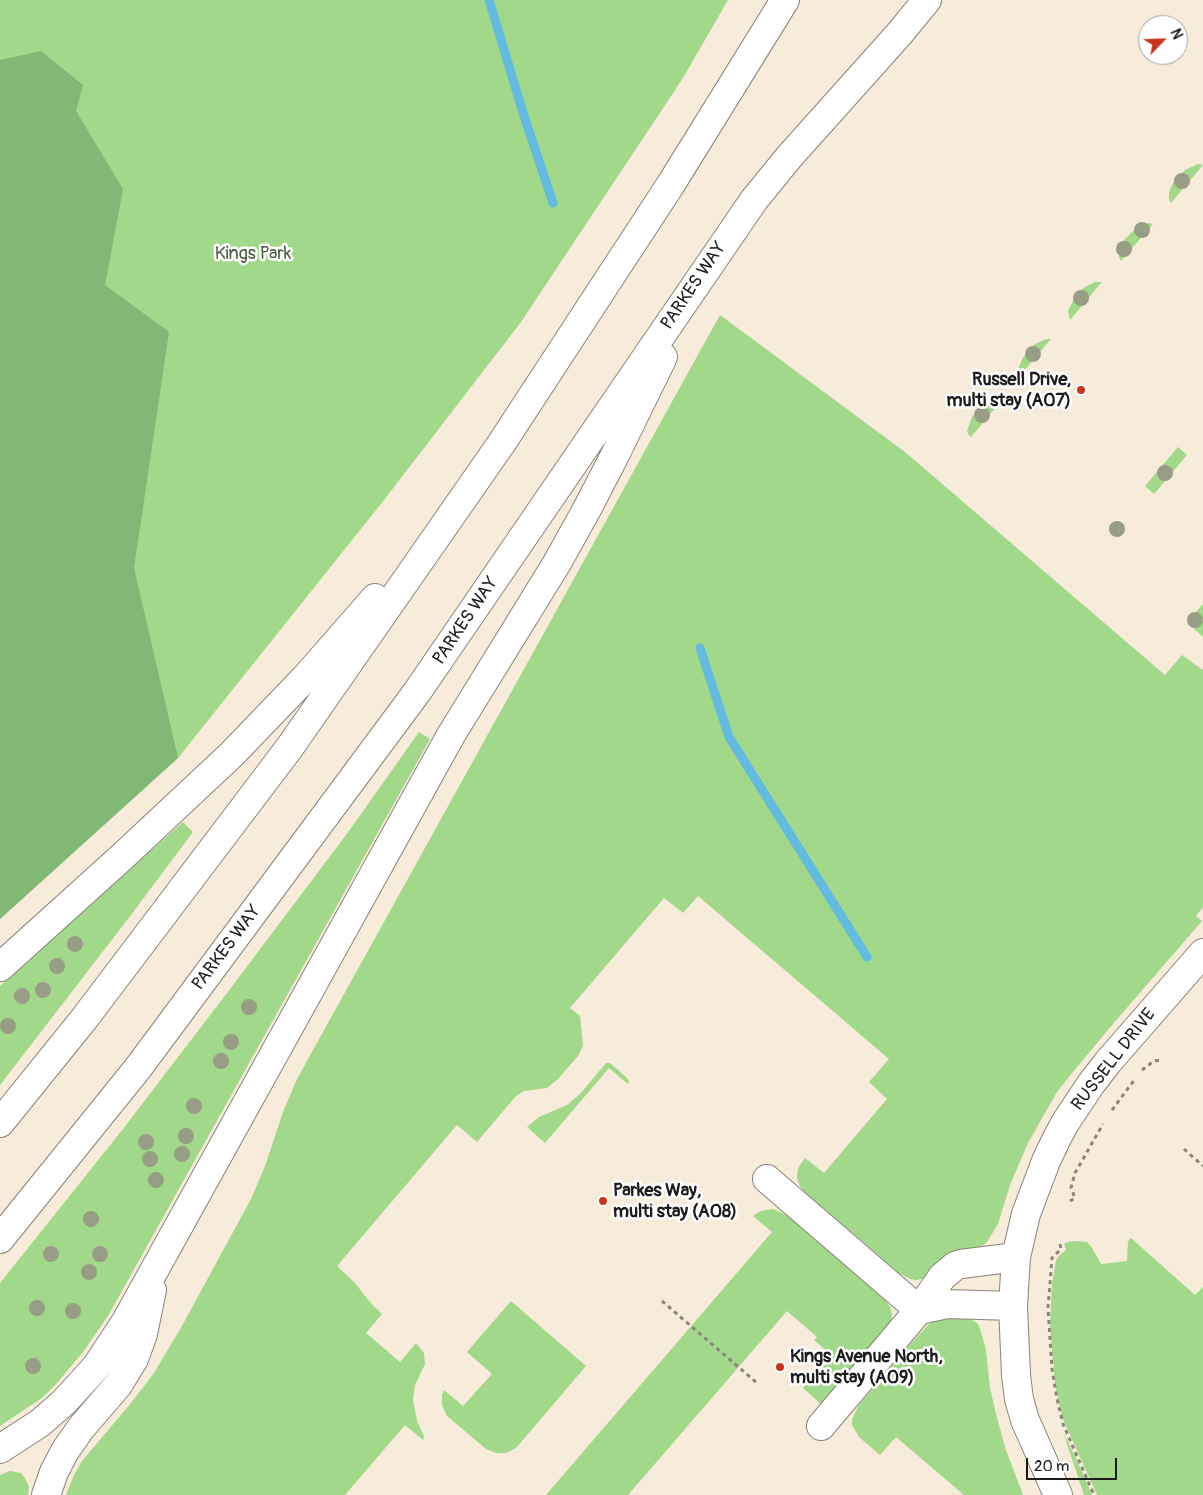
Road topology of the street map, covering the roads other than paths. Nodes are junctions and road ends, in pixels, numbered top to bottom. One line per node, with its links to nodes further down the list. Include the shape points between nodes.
1 (785, 0): 4 (main road, via 671,184)
2 (928, 0): 3 (main road, PARKES WAY, via 772,178)
3 (700, 278): 9 (main road, PARKES WAY, via 417,692 138,1068); 11 (main road, via 583,516 451,735)
4 (467, 493): 6 (main road, via 306,677 232,754); 7 (main road, via 290,747 84,1019)
5 (1203, 953): 10 (main road, RUSSELL DRIVE, via 1108,1062 1065,1123 1046,1161)
6 (0, 966)
7 (0, 1123)
8 (767, 1179): 13 (main road)
9 (0, 1239)
10 (1016, 1257): 12 (main road, RUSSELL DRIVE); 13 (main road, via 954,1266)
11 (157, 1264): 15 (main road, via 111,1346 82,1384 40,1423); 16 (main road, via 143,1334 134,1359 118,1385 65,1451)
12 (1013, 1306): 13 (main road, via 947,1304); 17 (main road, RUSSELL DRIVE, via 1019,1399)
13 (919, 1310): 14 (main road)
14 (821, 1426)
15 (0, 1449)
16 (46, 1495)
17 (1058, 1495)

